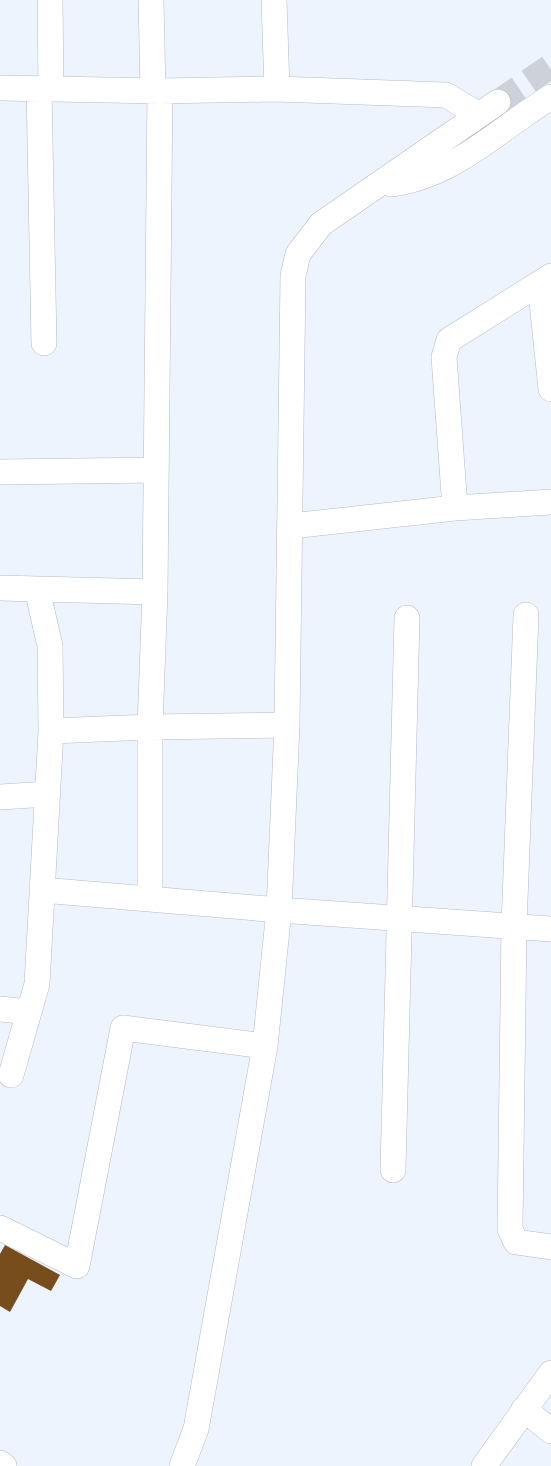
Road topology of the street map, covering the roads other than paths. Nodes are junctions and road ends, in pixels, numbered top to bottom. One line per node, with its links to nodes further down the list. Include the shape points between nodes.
1 (50, 0): 5 (street)
2 (151, 0): 7 (street)
3 (274, 0): 6 (street)
4 (0, 88): 5 (street)
5 (45, 89): 7 (street); 11 (street)
6 (277, 89): 7 (street); 9 (street, via 446,95 488,109)
7 (156, 90): 14 (street)
8 (551, 97): 9 (street, via 452,164 412,181)
9 (381, 185): 18 (street, via 321,224 298,254 293,276)
10 (546, 279): 12 (street); 17 (street, via 449,340 444,357)
11 (44, 343)
12 (551, 382): 13 (street)
13 (551, 389)
14 (156, 470): 15 (street); 21 (street)
15 (0, 472)
16 (551, 502): 17 (street)
17 (455, 508): 18 (street)
18 (291, 526): 24 (street)
19 (0, 588): 20 (street)
20 (37, 589): 21 (street); 26 (street, via 50,646)
21 (155, 592): 25 (street)
22 (526, 615): 33 (street)
23 (407, 618): 32 (street)
24 (287, 725): 25 (street); 31 (street)
25 (150, 727): 26 (street); 30 (street)
26 (51, 731): 27 (street)
27 (48, 794): 28 (street); 29 (street)
28 (0, 798)
29 (42, 890): 30 (street); 36 (street, via 37,984)
30 (150, 898): 31 (street)
31 (279, 910): 32 (street); 37 (street)
32 (400, 918): 33 (street); 39 (street)
33 (514, 926): 34 (street); 41 (street, via 510,1229 516,1242)
34 (551, 929)
35 (0, 1009): 36 (street)
36 (29, 1012): 38 (street)
37 (266, 1046): 40 (street, via 123,1028 78,1266); 47 (street, via 196,1429)
38 (10, 1075)
39 (393, 1170)
40 (0, 1228)
41 (551, 1247)
42 (551, 1373): 43 (street)
43 (524, 1409): 44 (street); 48 (street)
44 (551, 1431)
45 (0, 1463): 46 (street)
46 (4, 1466)
47 (182, 1466)
48 (484, 1466)

